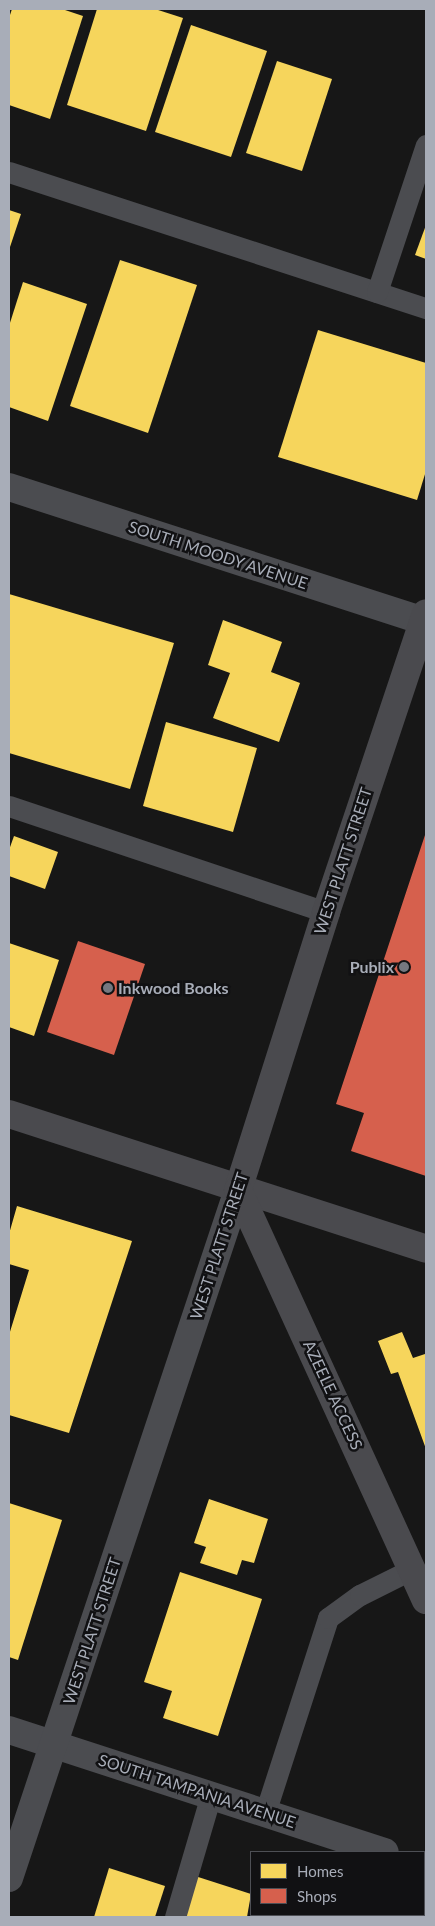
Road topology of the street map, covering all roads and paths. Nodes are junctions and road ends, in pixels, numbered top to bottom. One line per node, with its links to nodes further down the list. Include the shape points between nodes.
1 (426, 145): 3 (lane)
2 (9, 172): 3 (lane)
3 (377, 292): 4 (lane)
4 (426, 308)
5 (9, 487): 6 (street, SOUTH MOODY AVENUE)
6 (425, 619): 8 (main road, WEST PLATT STREET)
7 (9, 806): 8 (lane)
8 (326, 912): 10 (main road, WEST PLATT STREET)
9 (9, 1114): 10 (main road)
10 (238, 1190): 11 (main road); 12 (main road, AZEELE ACCESS); 15 (street, WEST PLATT STREET)
11 (426, 1249)
12 (412, 1569): 13 (main road, AZEELE ACCESS); 17 (lane, via 360,1595 328,1618)
13 (426, 1600)
14 (9, 1730): 15 (street, SOUTH TAMPANIA AVENUE)
15 (54, 1744): 16 (street, SOUTH TAMPANIA AVENUE); 19 (street, WEST PLATT STREET)
16 (211, 1795): 17 (street, SOUTH TAMPANIA AVENUE); 20 (lane)
17 (265, 1813): 18 (street, SOUTH TAMPANIA AVENUE)
18 (382, 1851)
19 (9, 1878)
20 (175, 1917)

